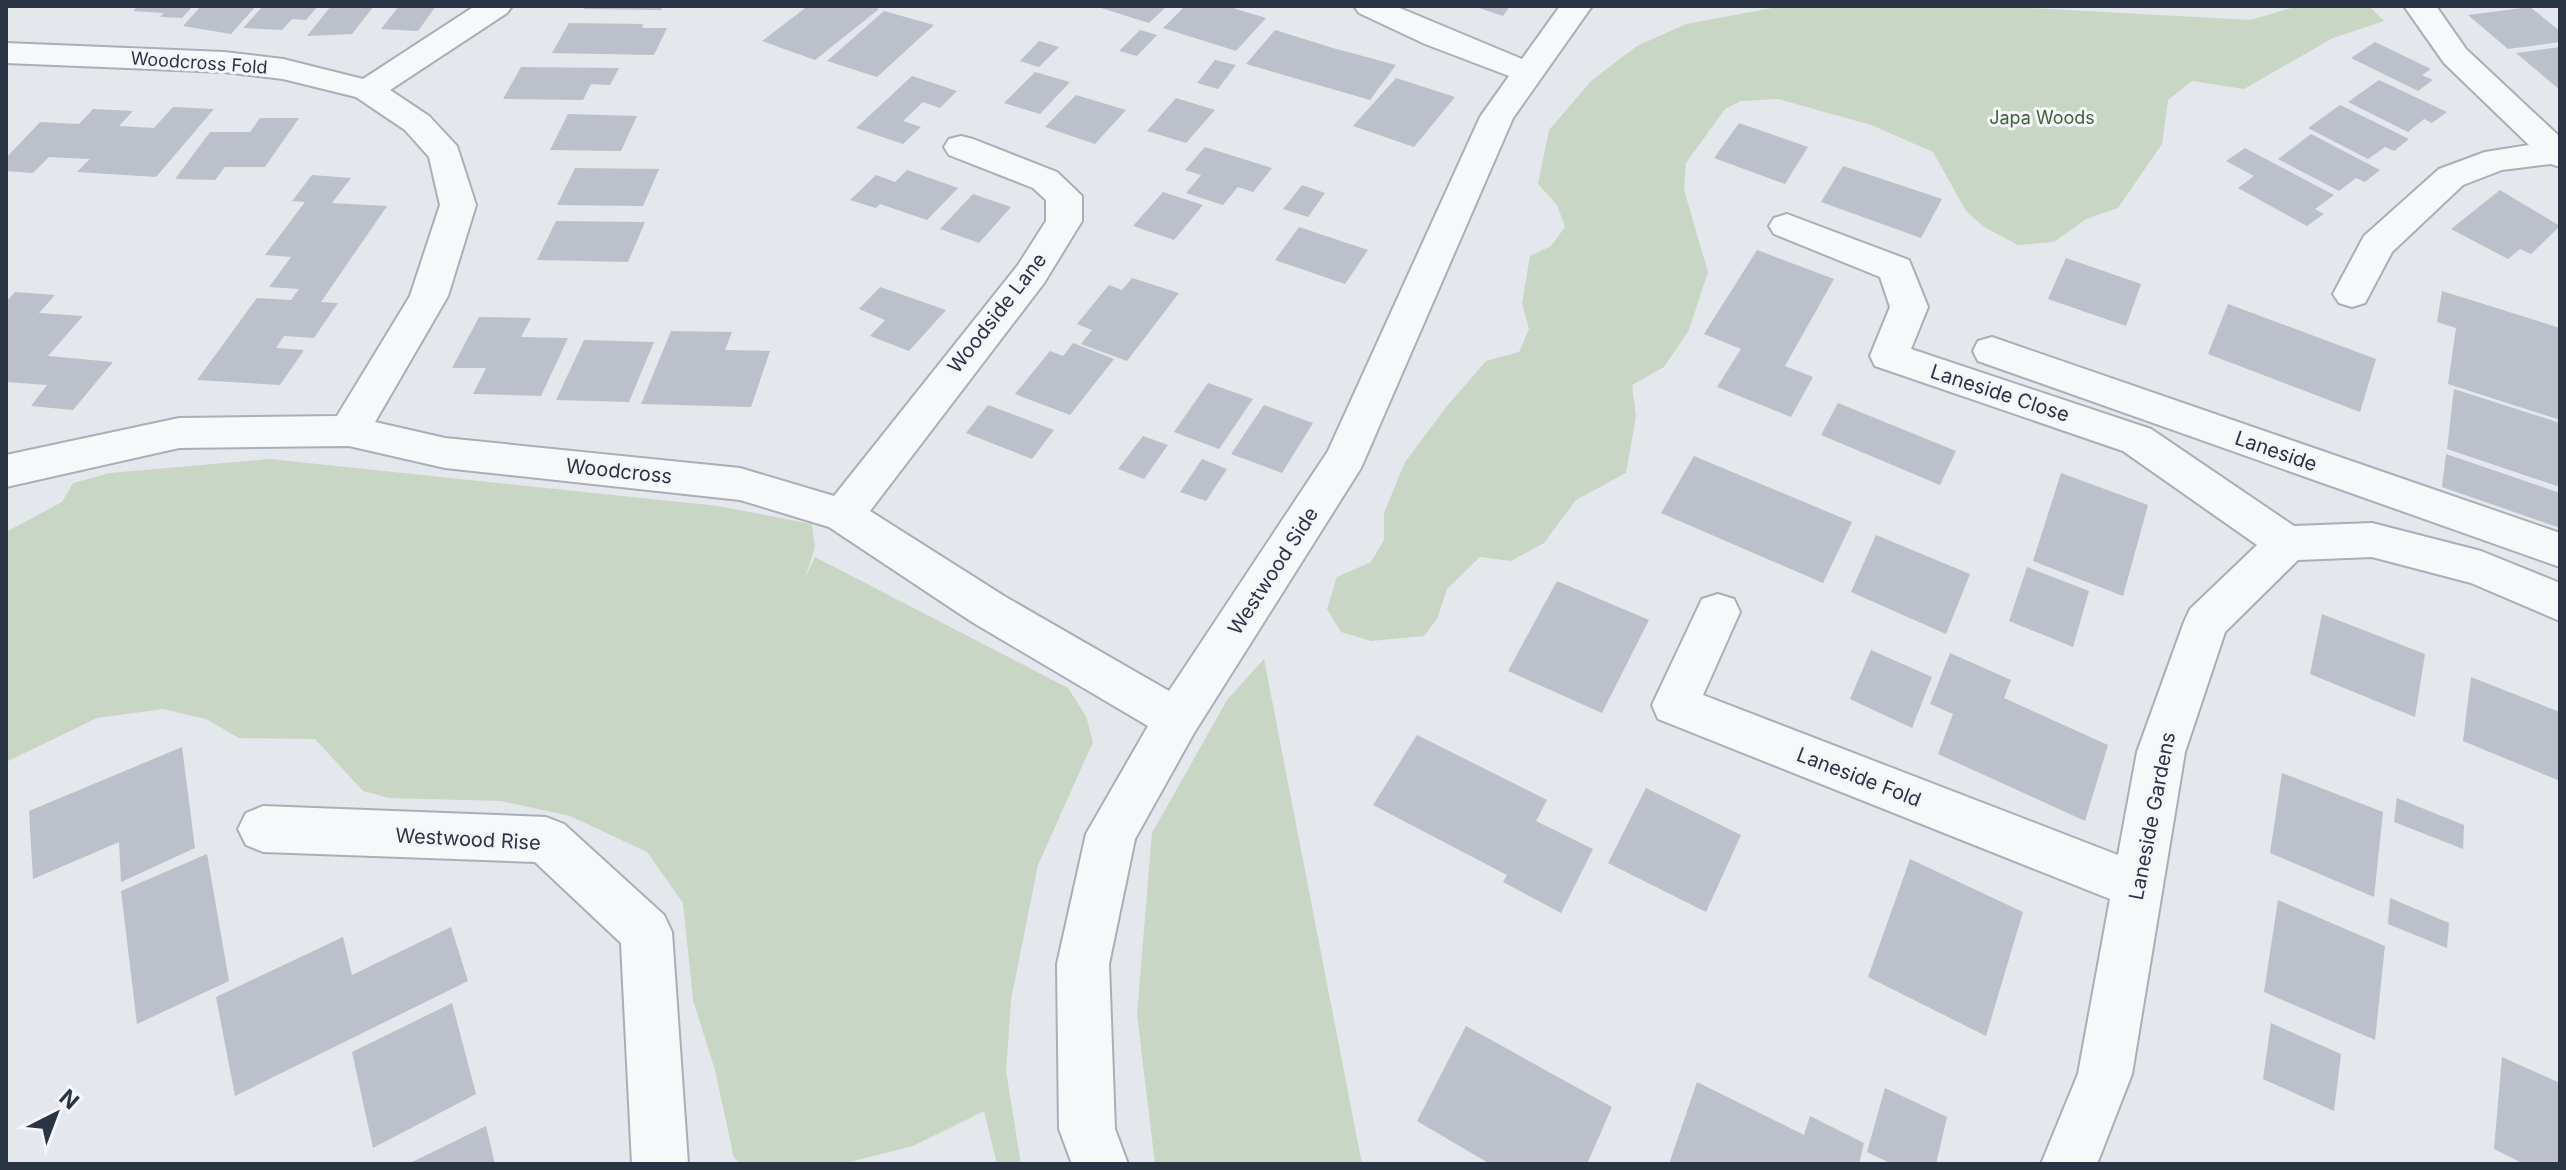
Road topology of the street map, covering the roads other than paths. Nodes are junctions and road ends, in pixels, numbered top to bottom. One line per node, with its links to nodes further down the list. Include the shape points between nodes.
1 (496, 6): 7 (street)
2 (1370, 6): 6 (street)
3 (1576, 6): 6 (street, Westwood Side)
4 (2420, 6): 9 (street, via 2455,56)
5 (6, 53): 7 (street, Woodcross Fold, via 224,62 283,69)
6 (1528, 72): 20 (street, Westwood Side, via 1497,117 1346,457)
7 (368, 90): 13 (street, Woodcross Fold, via 417,123 445,154 458,205 429,296)
8 (961, 147): 15 (street, Woodside Lane, via 1045,180 1064,196 1064,221 1031,274)
9 (2558, 154): 11 (street, via 2497,160 2451,177 2377,245)
10 (1787, 226): 16 (street, Laneside Close, via 1896,269 1909,307 1889,356 2137,440)
11 (2352, 294)
12 (1992, 351): 17 (street, Laneside)
13 (349, 431): 14 (street, Woodcross, via 179,433); 15 (street, Woodcross, via 445,453 740,484)
14 (6, 471)
15 (843, 515): 20 (street, Woodcross, via 988,609)
16 (2287, 543): 18 (street, via 2372,540 2481,568); 22 (street, Laneside Gardens, via 2206,622 2161,752)
17 (2560, 550)
18 (2560, 603)
19 (1718, 612): 22 (street, Laneside Fold, via 1675,705)
20 (1177, 719): 24 (street, Westwood Side, via 1111,834 1083,964 1087,1129)
21 (263, 829): 23 (street, Westwood Rise, via 546,840 646,932)
22 (2138, 886): 25 (street, Laneside Gardens, via 2105,1074)
23 (660, 1164)
24 (1100, 1164)
25 (2069, 1164)

